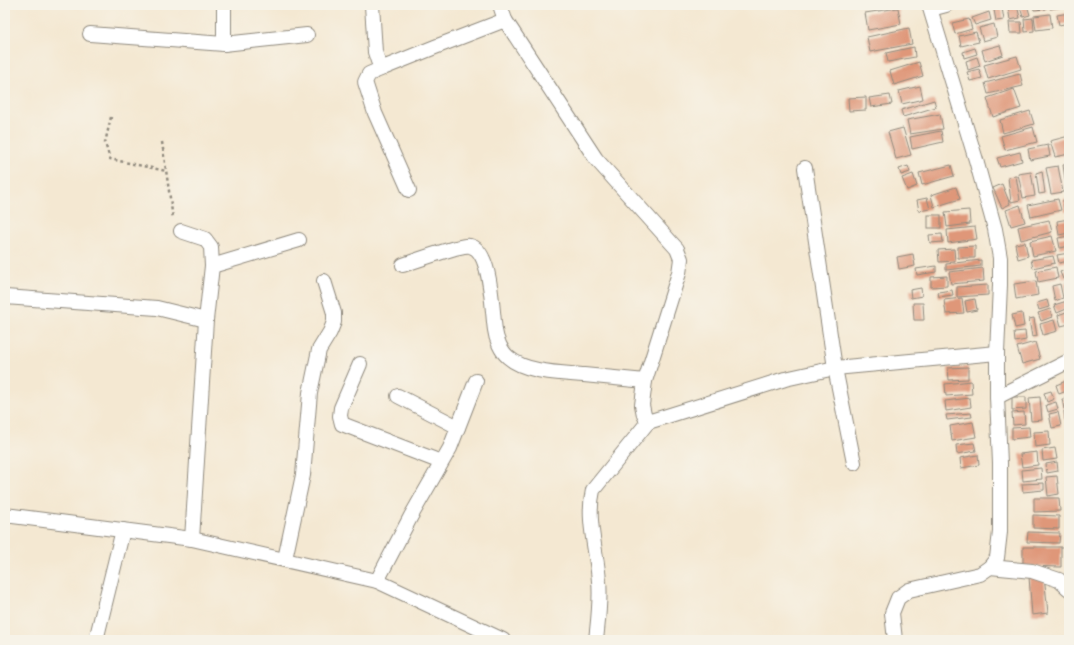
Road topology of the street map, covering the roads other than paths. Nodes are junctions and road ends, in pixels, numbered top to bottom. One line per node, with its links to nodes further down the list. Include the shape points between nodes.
1 (224, 5): 9 (street)
2 (372, 5): 10 (street, via 375,52)
3 (500, 5): 6 (street)
4 (946, 5): 5 (street)
5 (930, 7): 20 (street, via 995,229 1000,258)
6 (505, 20): 10 (street); 24 (street, via 596,159 677,250 681,259 679,273)
7 (90, 34): 9 (street)
8 (308, 36): 9 (street)
9 (224, 44)
10 (383, 68): 12 (street, via 369,74 365,82 375,112)
11 (805, 168): 23 (street)
12 (409, 190)
13 (181, 231): 16 (street, via 205,239 211,247)
14 (299, 240): 16 (street)
15 (403, 265): 24 (street, via 462,246 470,246 478,250 482,257 491,288 495,331 500,346 508,357 522,366 544,371)
16 (212, 266): 19 (street)
17 (324, 281): 35 (street, via 334,313 334,322 320,350 310,393 304,475)
18 (5, 297): 19 (street, via 157,308)
19 (206, 320): 34 (street)
20 (997, 353): 23 (street); 27 (street)
21 (1069, 361): 27 (street)
22 (360, 364): 30 (street, via 341,408 342,424)
23 (835, 368): 28 (street, via 785,379); 31 (street)
24 (645, 380): 28 (street, via 642,405)
25 (476, 381): 29 (street)
26 (398, 396): 29 (street)
27 (997, 397): 36 (street, via 1000,532 997,558)
28 (648, 422): 41 (street, via 594,490 591,500 600,583)
29 (458, 427): 30 (street)
30 (441, 462): 37 (street)
31 (854, 463)
32 (5, 515): 33 (street)
33 (123, 530): 34 (street); 39 (street)
34 (192, 539): 35 (street)
35 (285, 560): 37 (street)
36 (990, 567): 38 (street, via 1032,572 1059,580); 42 (street, via 980,574 909,590 898,598 892,612)
37 (377, 581): 40 (street)
38 (1069, 589)
39 (96, 640)
40 (503, 640)
41 (596, 640)
42 (895, 640)

